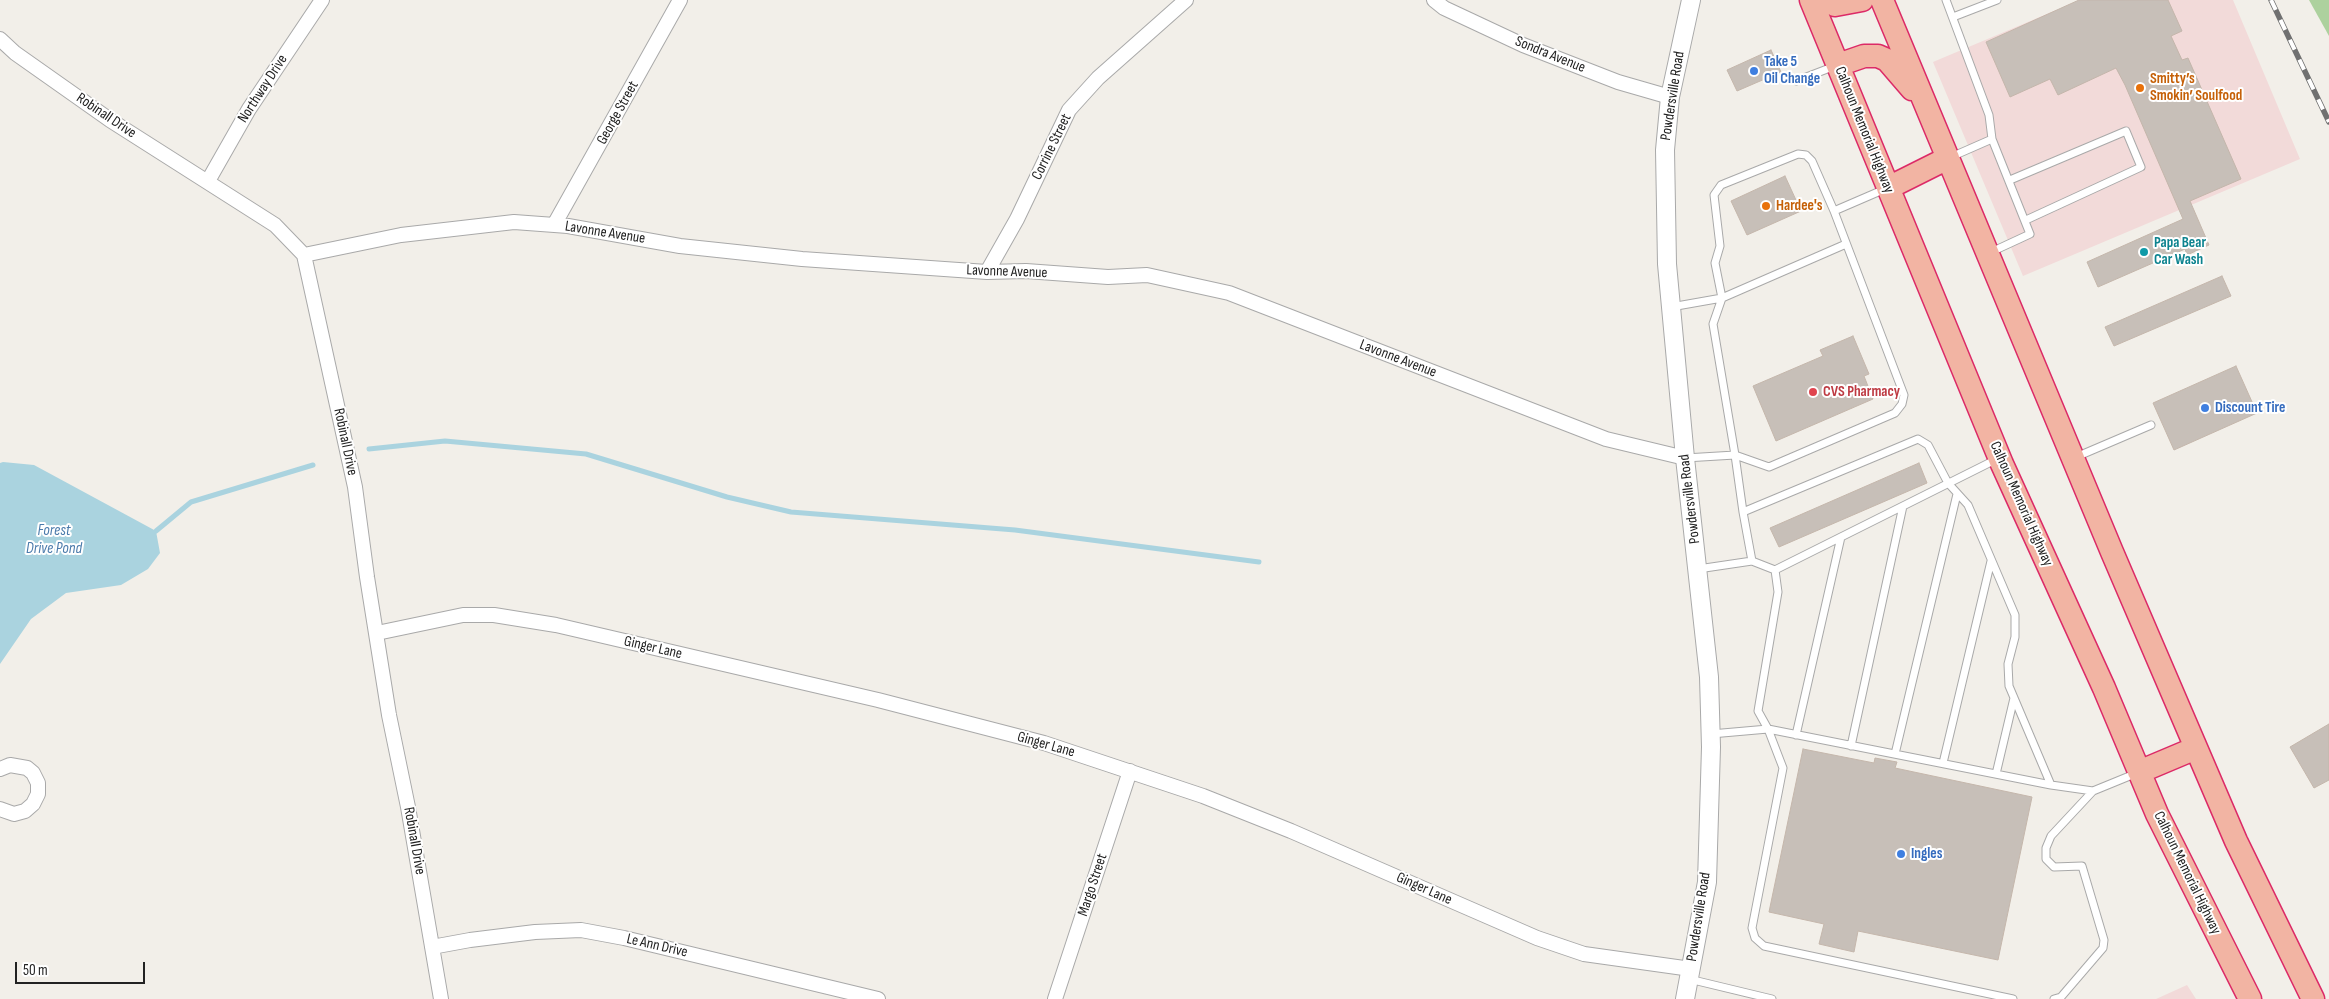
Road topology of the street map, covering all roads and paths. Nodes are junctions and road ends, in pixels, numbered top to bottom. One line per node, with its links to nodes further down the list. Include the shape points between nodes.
1 (322, 0): 21 (street, Northway Drive, via 249,109)
2 (680, 0): 25 (street, George Street)
3 (1186, 0): 29 (street, Corrine Street, via 1098,78 1070,110 1017,219)
4 (1434, 0): 16 (street, Sondra Avenue, via 1444,8 1523,45 1618,82)
5 (1811, 0): 14 (highway, Calhoun Memorial Highway)
6 (1830, 0): 7 (highway, via 1836,5)
7 (1862, 0)
8 (1882, 0): 17 (highway)
9 (1946, 0): 12 (lane)
10 (1996, 0): 12 (lane)
11 (1688, 1): 16 (street, Powdersville Road)
12 (1953, 17): 18 (lane, via 1989,115)
13 (0, 39): 21 (street, Robinall Drive, via 110,120)
14 (1838, 65): 15 (lane); 17 (highway, via 1864,56 1887,60); 22 (highway, Calhoun Memorial Highway)
15 (1796, 81)
16 (1670, 97): 31 (street, Powdersville Road, via 1665,150)
17 (1927, 107): 19 (highway)
18 (1992, 139): 19 (lane); 20 (lane)
19 (1948, 158): 22 (highway); 27 (highway)
20 (2010, 180): 24 (lane); 24 (lane, via 2126,132 2141,166)
21 (208, 181): 28 (street, Robinall Drive, via 275,225)
22 (1888, 188): 23 (lane); 35 (highway, Calhoun Memorial Highway)
23 (1834, 211): 26 (lane); 30 (lane, via 1806,155 1798,154 1721,185 1714,195 1720,246 1715,263)
24 (2026, 220): 27 (lane, via 2030,234)
25 (554, 225): 28 (street, Lavonne Avenue, via 514,222 402,235); 29 (street, Lavonne Avenue, via 680,246 802,259)
26 (1846, 244): 30 (lane); 33 (lane, via 1904,395 1902,404 1895,413 1769,467)
27 (1988, 254): 36 (highway)
28 (304, 255): 46 (street, Robinall Drive, via 354,487)
29 (987, 272): 34 (street, Lavonne Avenue, via 1026,271 1108,277 1147,275 1229,294 1606,439)
30 (1722, 298): 31 (lane); 33 (lane, via 1714,324)
31 (1671, 307): 34 (street, Powdersville Road)
32 (2151, 425): 36 (lane)
33 (1735, 455): 34 (lane); 40 (lane)
34 (1685, 458): 44 (street, Powdersville Road)
35 (1999, 458): 37 (lane); 57 (highway, Calhoun Memorial Highway)
36 (2074, 458): 52 (highway)
37 (1948, 484): 38 (lane); 39 (lane); 40 (lane, via 1928,444 1918,440)
38 (1957, 494): 43 (lane, via 1968,505); 53 (lane)
39 (1903, 506): 41 (lane); 51 (lane)
40 (1743, 512): 42 (lane)
41 (1841, 537): 45 (lane); 50 (lane)
42 (1752, 561): 44 (lane); 45 (lane)
43 (1992, 561): 47 (lane, via 2014,615 2015,637 2008,664 2009,686); 54 (lane)
44 (1698, 569): 49 (street, Powdersville Road, via 1709,677)
45 (1775, 570): 48 (lane, via 1778,592 1758,712)
46 (377, 633): 56 (street, Ginger Lane, via 463,615 494,615 542,622 878,700 1044,743); 62 (street, Robinall Drive)
47 (2014, 698): 58 (lane); 59 (lane)
48 (1768, 729): 49 (lane); 50 (lane); 69 (lane, via 1783,768 1752,928 1755,938 1764,946)
49 (1710, 734): 63 (street, Powdersville Road, via 1707,882)
50 (1796, 735): 51 (lane)
51 (1850, 746): 53 (lane)
52 (2196, 748): 57 (highway); 72 (highway, via 2236,841)
53 (1895, 754): 54 (lane)
54 (1943, 764): 58 (lane)
55 (0, 769): 61 (street, via 10,764 27,768 38,783 38,794 25,811 14,814)
56 (1130, 771): 63 (street, Ginger Lane, via 1291,831 1537,938 1584,954); 66 (street, Margo Street)
57 (2139, 772): 60 (lane); 71 (highway, Calhoun Memorial Highway)
58 (1996, 774): 59 (lane)
59 (2051, 785): 60 (lane)
60 (2093, 791): 70 (lane, via 2051,836 2046,859 2054,867 2082,866 2104,940 2102,948 2073,983)
61 (0, 809)
62 (432, 947): 64 (street, Robinall Drive); 65 (street, Le Ann Drive, via 535,932 580,930)
63 (1690, 974): 67 (street, Powdersville Road); 68 (lane)
64 (441, 999)
65 (878, 999)
66 (1055, 999)
67 (1685, 999)
68 (1772, 999)
69 (2013, 999)
70 (2054, 999)
71 (2250, 999)
72 (2313, 999)

